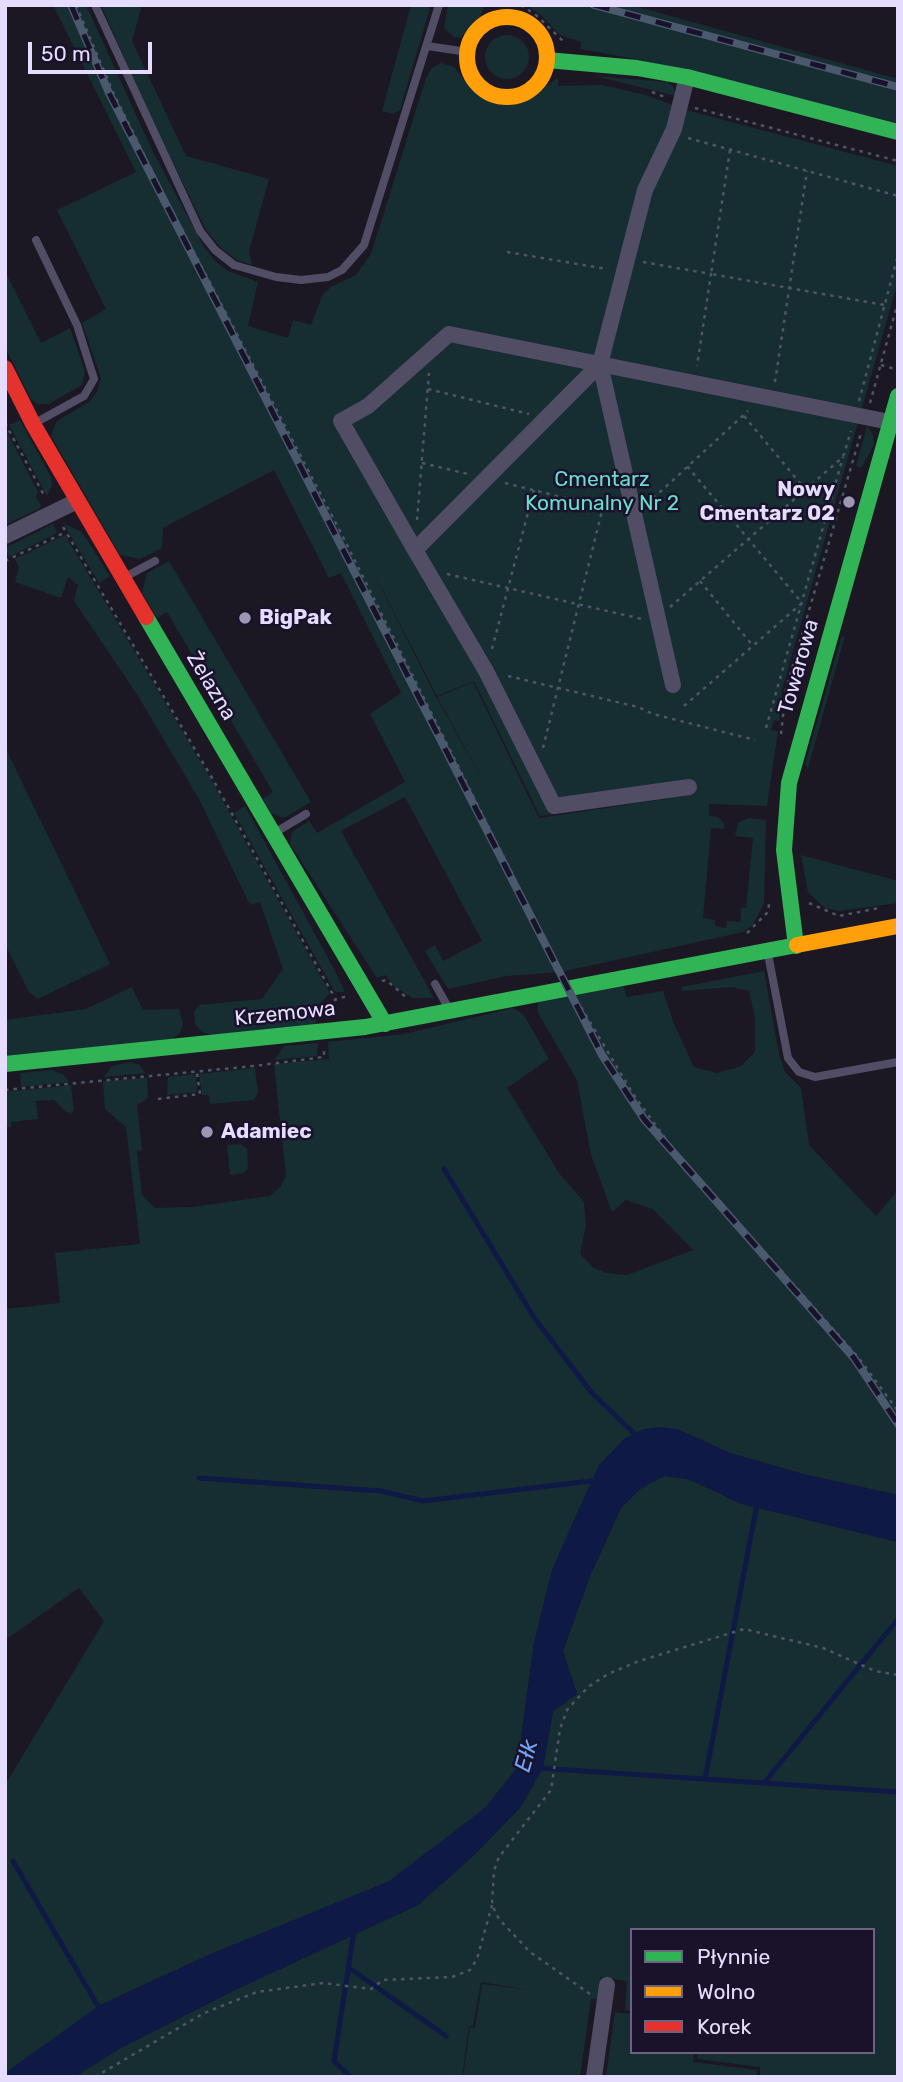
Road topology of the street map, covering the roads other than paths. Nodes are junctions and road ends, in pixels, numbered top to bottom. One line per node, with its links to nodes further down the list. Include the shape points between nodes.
1 (95, 5): 4 (lane, via 200,232 233,265 289,279 328,277 342,270 364,245)
2 (439, 5): 4 (lane)
3 (499, 11): 5 (street, via 476,31); 6 (street, via 538,31)
4 (427, 46): 5 (lane)
5 (468, 52): 6 (street, via 469,71 477,83 500,96 514,96 538,83)
6 (547, 60): 7 (street)
7 (687, 77): 8 (street); 10 (street, via 673,134 645,190)
8 (898, 132)
9 (36, 240): 13 (lane, via 77,325 94,379 84,396)
10 (600, 364): 12 (street, via 861,416); 16 (street); 16 (street, via 449,334 368,406 341,421); 19 (street)
11 (5, 368): 13 (street, Żelazna)
12 (895, 409): 24 (street, Towarowa, via 789,783 783,829)
13 (33, 424): 14 (street, Żelazna)
14 (77, 501): 15 (street); 18 (street, Żelazna)
15 (5, 536)
16 (415, 550): 20 (street, via 486,671 554,806)
17 (155, 561): 18 (lane)
18 (122, 578): 22 (street, Żelazna)
19 (673, 685)
20 (689, 787)
21 (306, 814): 22 (lane)
22 (273, 834): 28 (street, Żelazna)
23 (898, 926): 24 (street)
24 (796, 946): 25 (street)
25 (768, 951): 27 (street, Krzemowa); 29 (lane, via 788,1058 799,1072 815,1077)
26 (435, 984): 27 (lane)
27 (451, 1012): 28 (street, Krzemowa)
28 (385, 1024): 30 (street, Krzemowa)
29 (898, 1062)
30 (5, 1064)
31 (607, 1985): 32 (street)
32 (594, 2077)

